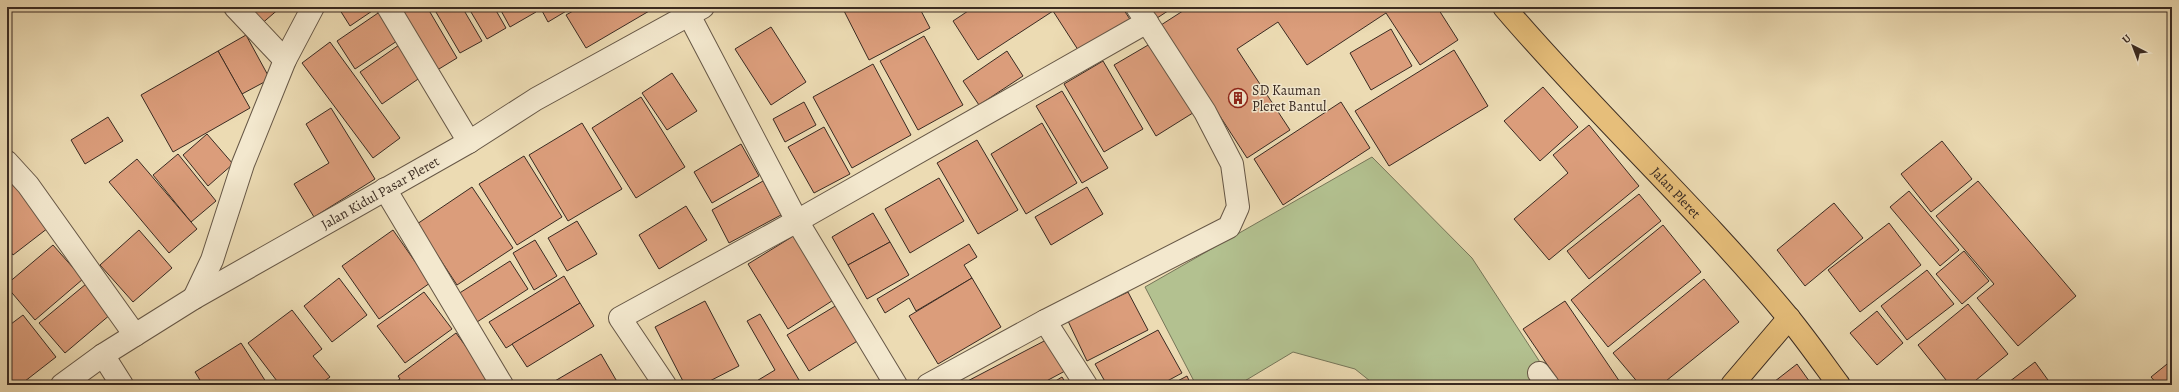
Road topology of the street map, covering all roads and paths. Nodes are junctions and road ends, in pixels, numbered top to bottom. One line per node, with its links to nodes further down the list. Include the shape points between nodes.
1 (234, 7): 7 (street)
2 (313, 7): 7 (street)
3 (388, 7): 8 (street)
4 (1504, 7): 13 (main road, Jalan Pleret, via 1551,62 1725,245)
5 (696, 11): 8 (street, Jalan Kidul Pasar Pleret, via 536,99); 11 (street)
6 (1142, 15): 11 (street); 14 (street, via 1205,112 1232,164 1238,207 1229,227)
7 (285, 60): 12 (street, via 243,164 212,260)
8 (469, 142): 10 (street, Jalan Kidul Pasar Pleret)
9 (7, 162): 15 (street, via 28,185)
10 (385, 188): 12 (street, Jalan Kidul Pasar Pleret); 19 (street)
11 (797, 221): 20 (street, via 620,318); 21 (street)
12 (194, 298): 15 (street, Jalan Kidul Pasar Pleret)
13 (1789, 318): 24 (main road); 25 (main road, Jalan Pleret)
14 (1045, 320): 22 (street); 23 (street)
15 (135, 335): 16 (street, Jalan Kidul Pasar Pleret)
16 (103, 355): 17 (street, Jalan Kidul Pasar Pleret); 18 (street)
17 (62, 385)
18 (122, 385)
19 (502, 385)
20 (665, 385)
21 (896, 385)
22 (928, 385)
23 (1086, 385)
24 (1732, 385)
25 (1839, 385)

